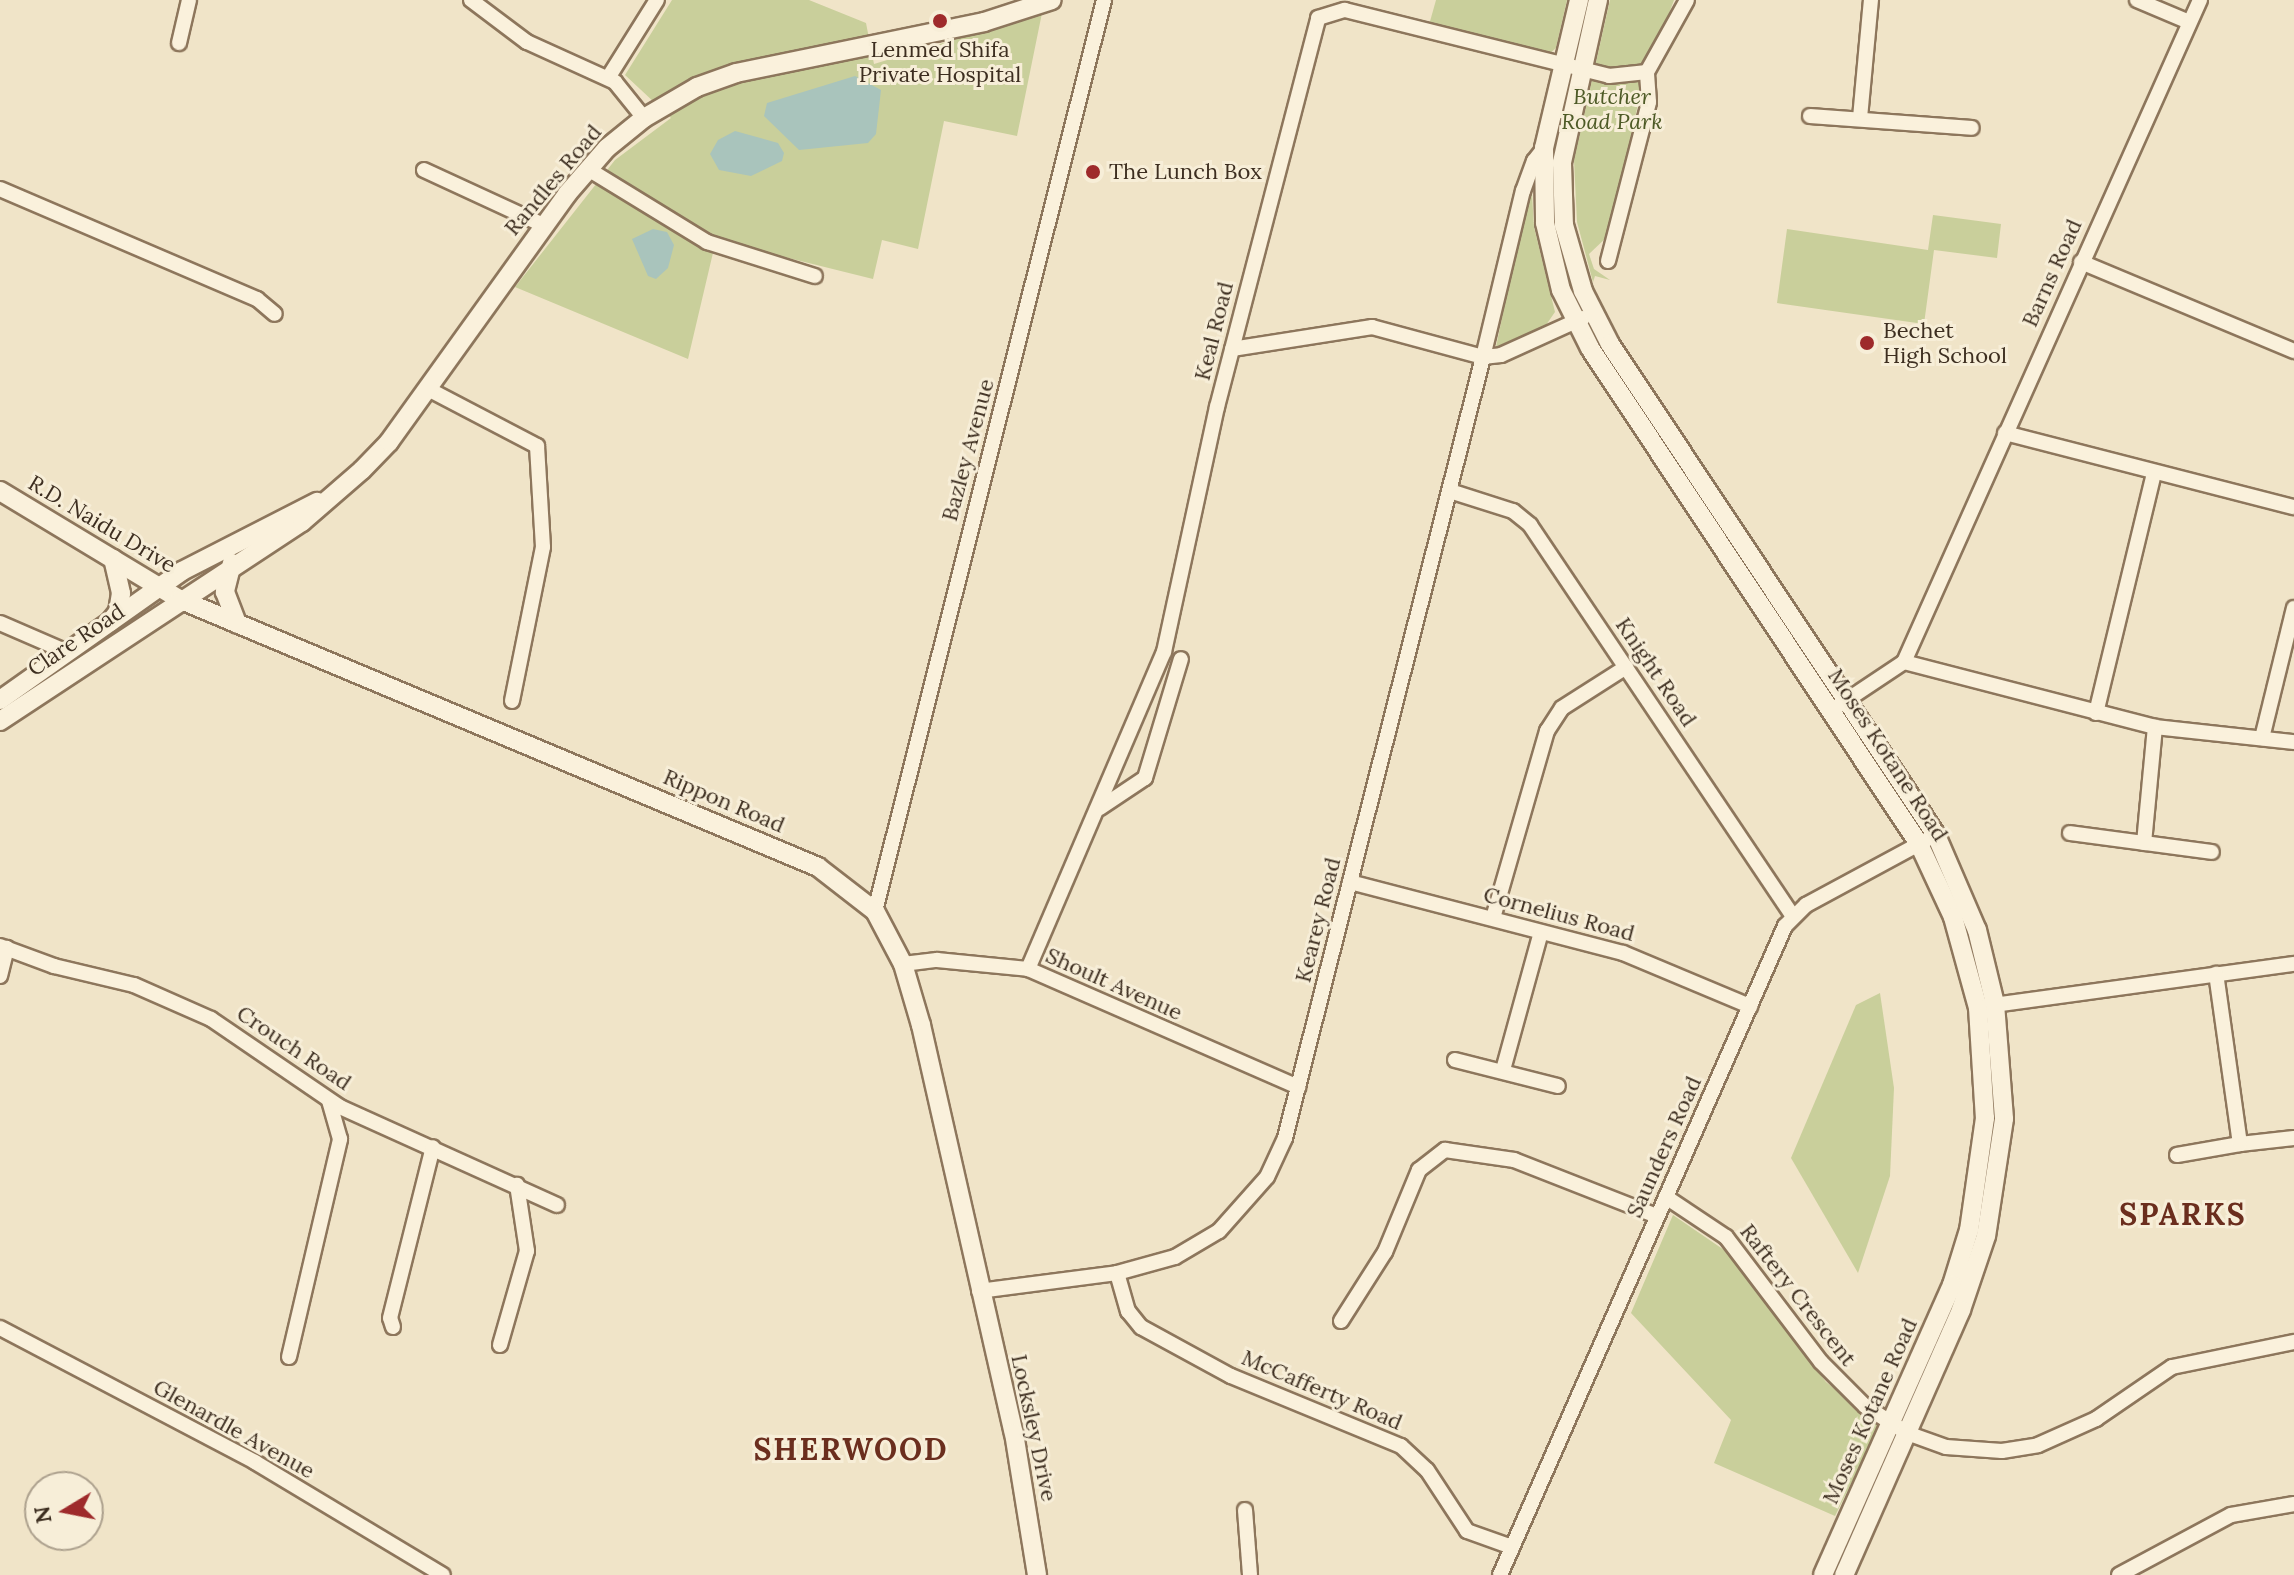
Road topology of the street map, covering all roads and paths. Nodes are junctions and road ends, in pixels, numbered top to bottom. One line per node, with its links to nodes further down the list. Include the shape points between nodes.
1 (189, 0): 13 (street)
2 (471, 0): 16 (street, via 527,42)
3 (657, 0): 16 (street)
4 (1052, 0): 18 (street, Randles Road, via 984,22 736,73 697,87)
5 (1104, 0): 68 (street, Bazley Avenue)
6 (1579, 0): 14 (street, Moses Kotane Road)
7 (1598, 0): 14 (street, Moses Kotane Road)
8 (1687, 0): 15 (street)
9 (1871, 0): 19 (street)
10 (2137, 0): 12 (street)
11 (2200, 0): 12 (street, Barns Road)
12 (2189, 22): 27 (street, Barns Road)
13 (179, 43)
14 (1572, 67): 15 (street, Keal Road, via 1619,77); 21 (street, Moses Kotane Road); 29 (street, Moses Kotane Road, via 1562,207 1573,263); 32 (street, Keal Road, via 1345,10 1318,18)
15 (1647, 72): 26 (street, via 1649,102)
16 (608, 78): 18 (street)
17 (1810, 116): 19 (street)
18 (644, 118): 22 (street, Randles Road)
19 (1860, 118): 20 (street)
20 (1972, 128)
21 (1544, 148): 31 (street, Moses Kotane Road, via 1548,241); 34 (street, Kearey Road, via 1523,191)
22 (588, 169): 25 (street, Randles Road); 28 (street, via 707,242)
23 (424, 170): 25 (street)
24 (0, 189): 30 (street, via 257,299)
25 (543, 225): 35 (street, Randles Road)
26 (1608, 261)
27 (2081, 262): 33 (street); 36 (street, Barns Road)
28 (815, 276)
29 (1593, 313): 31 (street); 56 (street, Moses Kotane Road)
30 (275, 314)
31 (1575, 322): 34 (street, via 1501,355); 56 (street, Moses Kotane Road)
32 (1232, 349): 34 (street, via 1372,327); 62 (street, Keal Road, via 1164,652)
33 (2294, 351)
34 (1483, 357): 39 (street, Kearey Road)
35 (428, 389): 40 (street, Randles Road, via 389,442); 55 (street, via 533,442 538,451 543,547)
36 (2005, 433): 37 (street); 52 (street, Barns Road)
37 (2154, 473): 41 (street); 57 (street)
38 (0, 491): 42 (street, R.D. Naidu Drive)
39 (1453, 492): 53 (street, Knight Road, via 1503,507 1530,525); 67 (street, Kearey Road)
40 (327, 499): 43 (street, Randles Road, via 302,522); 44 (street, Randles Road, via 275,520)
41 (2294, 507)
42 (113, 559): 44 (street, R.D. Naidu Drive); 49 (street, via 121,603)
43 (232, 563): 45 (street, Randles Road); 48 (street, via 225,592)
44 (160, 587): 45 (street, R.D. Naidu Drive); 49 (street, Clare Road)
45 (179, 599): 48 (street, Rippon Road); 58 (street, Clare Road)
46 (2294, 608): 60 (street)
47 (0, 623): 50 (street)
48 (237, 624): 68 (street, Rippon Road, via 818,867)
49 (106, 627): 50 (street, Clare Road)
50 (67, 652): 54 (street, Clare Road)
51 (1181, 659): 62 (street, via 1145,778)
52 (1904, 662): 56 (street); 57 (street)
53 (1626, 667): 69 (street, Knight Road); 70 (street, via 1562,708 1547,731)
54 (0, 700)
55 (512, 701)
56 (1839, 705): 64 (street, Moses Kotane Road)
57 (2096, 713): 59 (street)
58 (0, 721)
59 (2155, 727): 60 (street); 65 (street)
60 (2262, 738): 61 (street)
61 (2294, 742)
62 (1100, 808): 75 (street, Keal Road)
63 (2070, 833): 65 (street)
64 (1928, 840): 69 (street); 79 (street, Moses Kotane Road, via 1977,930)
65 (2144, 843): 66 (street)
66 (2212, 852)
67 (1350, 882): 70 (street, Cornelius Road); 83 (street, Kearey Road)
68 (875, 911): 73 (street, Rippon Road)
69 (1793, 916): 78 (street, Saunders Road)
70 (1493, 918): 71 (street, Cornelius Road)
71 (1541, 932): 78 (street, Cornelius Road, via 1656,963); 81 (street)
72 (3, 947): 77 (street); 84 (street, Crouch Road, via 134,985 211,1019)
73 (903, 964): 75 (street, Shoult Avenue, via 937,960); 94 (street, Rippon Road)
74 (2294, 964): 76 (street)
75 (1028, 969): 83 (street, Shoult Avenue)
76 (2216, 974): 79 (street); 86 (street)
77 (0, 976)
78 (1750, 1006): 90 (street, Saunders Road)
79 (1986, 1006): 101 (street, Moses Kotane Road, via 2004,1079 1996,1195 1976,1270)
80 (1455, 1060): 81 (street)
81 (1503, 1070): 82 (street)
82 (1558, 1086)
83 (1298, 1087): 93 (street, Kearey Road, via 1271,1168 1238,1215 1189,1251)
84 (329, 1101): 87 (street, Crouch Road); 100 (street, via 340,1139)
85 (2294, 1138): 86 (street)
86 (2240, 1144): 88 (street)
87 (433, 1147): 89 (street, Crouch Road); 96 (street, via 390,1318)
88 (2177, 1155)
89 (517, 1185): 91 (street, Crouch Road); 99 (street, via 527,1251)
90 (1666, 1197): 92 (street, Saunders Road); 101 (street, Raftery Crescent, via 1726,1237 1821,1362 1865,1406)
91 (557, 1205)
92 (1657, 1216): 95 (street, via 1514,1160 1445,1150 1419,1170 1385,1252); 104 (street, Saunders Road)
93 (1117, 1273): 94 (street, Kearey Road); 104 (street, McCafferty Road, via 1128,1311 1141,1327 1231,1376 1401,1446 1427,1470 1467,1531)
94 (979, 1291): 107 (street, Locksley Drive, via 1014,1433)
95 (1341, 1321)
96 (393, 1327)
97 (0, 1328): 106 (street, Glenardle Avenue, via 255,1462)
98 (2294, 1342): 101 (street, Raftery Crescent, via 2172,1367 2096,1419 2038,1445 1966,1450)
99 (500, 1345)
100 (289, 1357)
101 (1899, 1428): 105 (street, Moses Kotane Road)
102 (2294, 1504): 112 (street, via 2231,1515)
103 (1245, 1510): 108 (street)
104 (1512, 1547): 109 (street, Saunders Road)
105 (1846, 1548): 110 (street, Moses Kotane Road); 111 (street, Moses Kotane Road)
106 (443, 1575)
107 (1037, 1575)
108 (1250, 1575)
109 (1500, 1575)
110 (1823, 1575)
111 (1844, 1575)
112 (2119, 1575)

